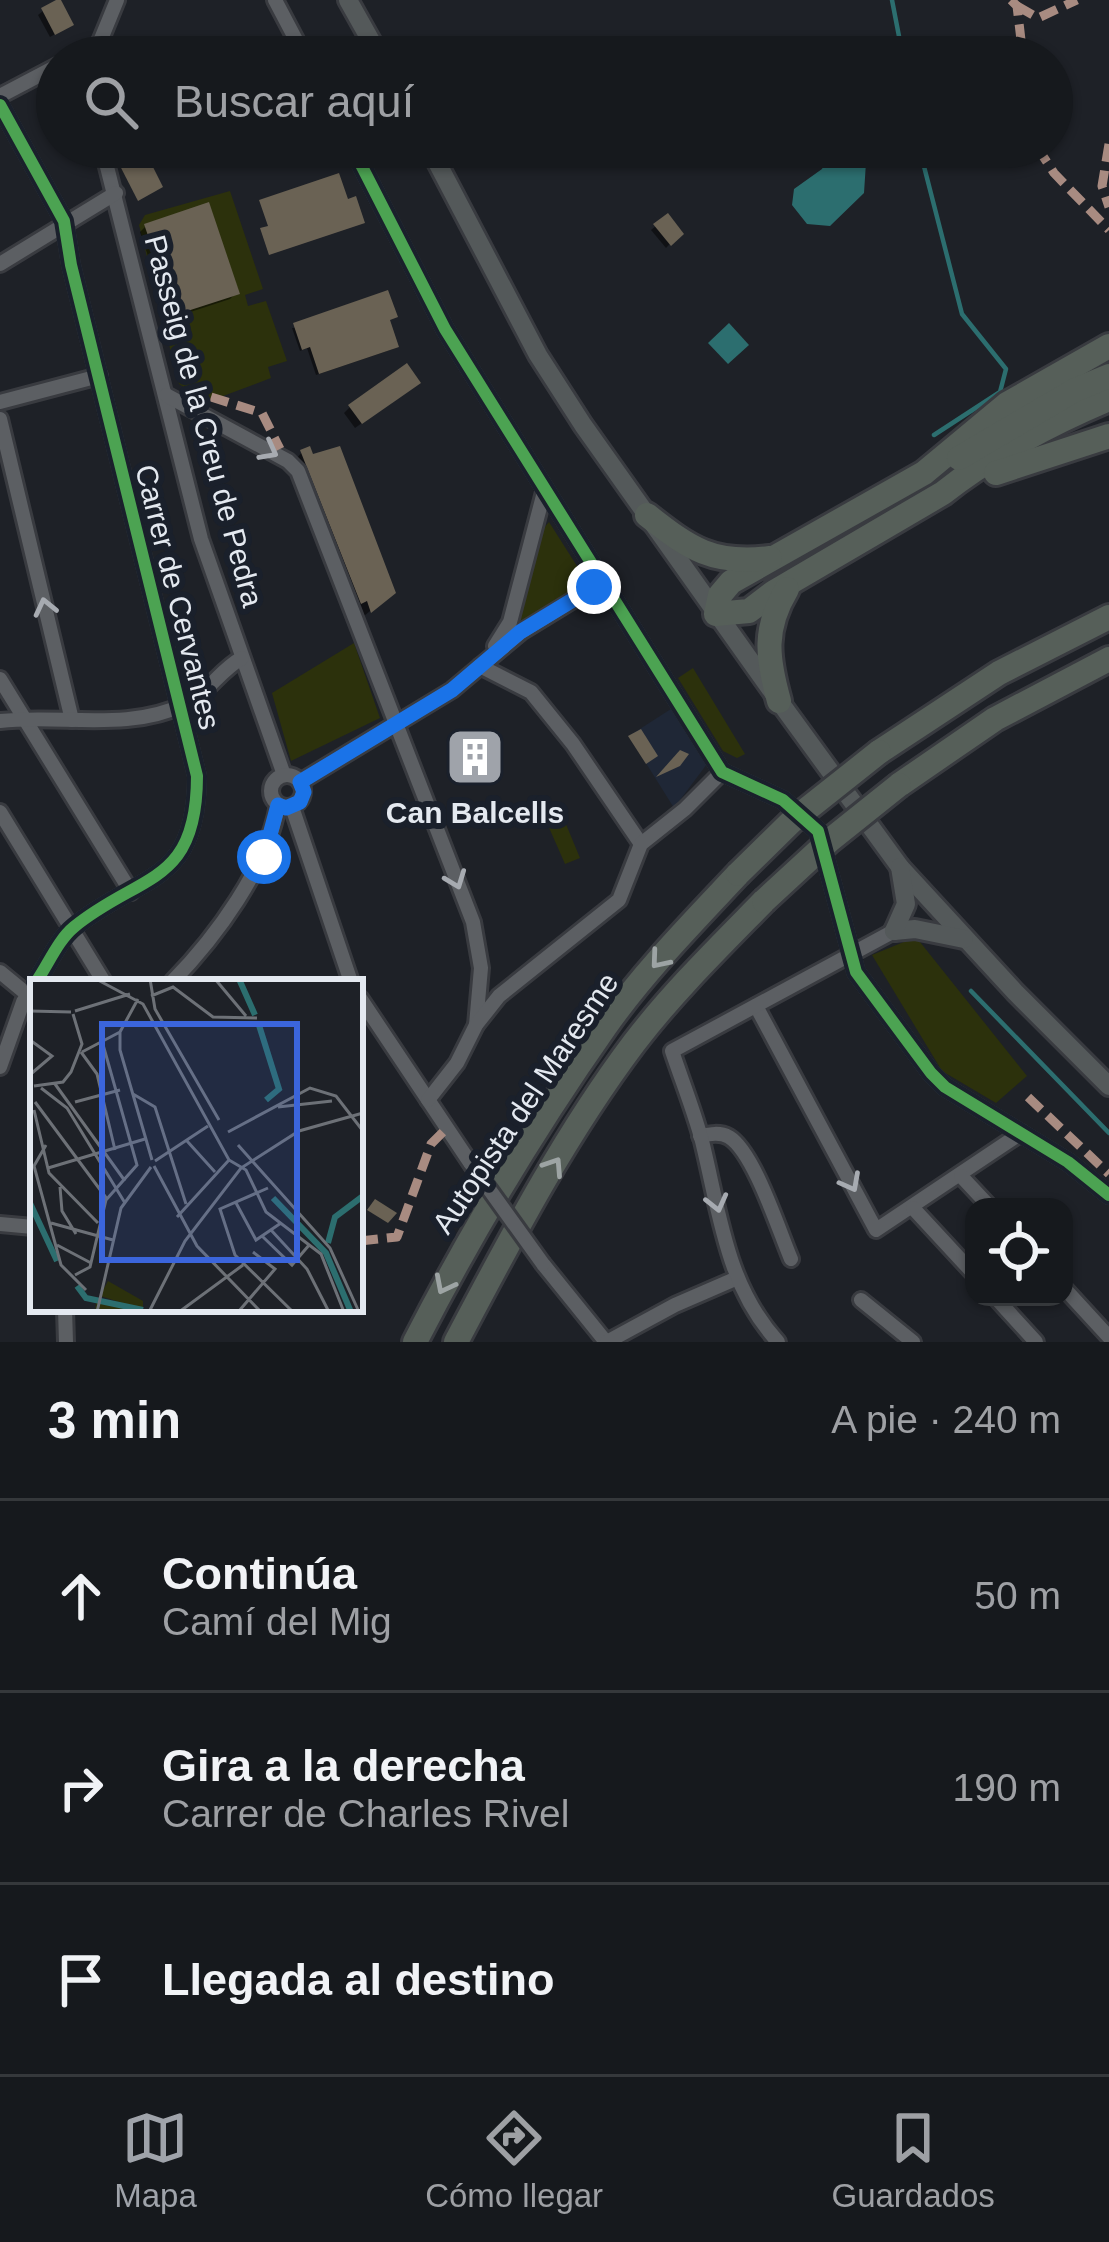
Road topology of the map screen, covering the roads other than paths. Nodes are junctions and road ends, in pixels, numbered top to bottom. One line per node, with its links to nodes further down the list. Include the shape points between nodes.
1 (117, 0): 4 (street)
2 (274, 0): 5 (street)
3 (348, 0): 6 (street)
4 (105, 36)
5 (294, 36)
6 (368, 36)
7 (36, 79): 8 (street)
8 (0, 100): 13 (street, Carrer de Cervantes)
9 (108, 168): 12 (street, Passeig de la Creu de Pedra)
10 (363, 168): 24 (street, via 445,329)
11 (440, 168): 26 (street, via 538,355)
12 (116, 193): 13 (street); 18 (street, Passeig de la Creu de Pedra)
13 (64, 221): 14 (street); 16 (street, Carrer de Cervantes)
14 (0, 264)
15 (1109, 346): 23 (highway, via 1007,404)
16 (100, 376): 20 (street); 38 (street, Carrer de Cervantes)
17 (1109, 376): 23 (highway)
18 (166, 395): 33 (street, Passeig de la Creu de Pedra, via 201,539); 42 (street, one-way to 42, via 298,471)
19 (1109, 399): 25 (highway)
20 (0, 402)
21 (0, 419): 40 (street, one-way to 21)
22 (1109, 436): 25 (highway)
23 (924, 473): 27 (highway)
24 (544, 492): 29 (street); 32 (street)
25 (943, 493): 28 (highway)
26 (647, 514): 27 (highway, via 701,553); 30 (street)
27 (778, 557): 30 (highway, via 731,582)
28 (791, 582): 30 (highway, via 749,611); 37 (highway, via 766,646)
29 (601, 583): 32 (street); 43 (street)
30 (716, 614): 37 (street)
31 (1109, 617): 88 (highway, Autopista del Maresme, one-way to 88, bridge, via 999,673 879,752 738,874 607,1025 470,1234)
32 (515, 627): 35 (street)
33 (242, 658): 38 (street); 44 (street, Passeig de la Creu de Pedra)
34 (1109, 659): 89 (highway, Autopista del Maresme, one-way to 34, bridge, via 525,1209 634,1044 696,970 899,785 1010,710)
35 (484, 662): 42 (street); 48 (street, via 531,692)
36 (0, 679): 39 (street)
37 (779, 701): 49 (street)
38 (180, 707): 40 (street); 50 (street, Carrer de Cervantes, via 196,776 191,825 158,878)
39 (26, 720): 40 (street); 41 (street); 50 (street)
40 (72, 720)
41 (0, 721)
42 (397, 726): 45 (street); 56 (street, one-way to 56, via 473,922)
43 (722, 772): 48 (street); 55 (street, via 783,800 818,831)
44 (284, 775): 45 (street); 46 (street, via 271,796)
45 (300, 782): 46 (street, via 302,797)
46 (285, 806): 60 (street, via 264,857); 61 (street)
47 (0, 812): 53 (street)
48 (641, 844): 64 (street, via 619,900)
49 (900, 867): 51 (street); 52 (street)
50 (131, 892): 53 (street, Carrer de Cervantes)
51 (936, 907): 52 (street, via 929,922); 54 (street)
52 (903, 928): 54 (street); 55 (street)
53 (70, 930): 58 (street); 59 (street)
54 (964, 938): 69 (street)
55 (850, 956): 66 (street); 71 (street, via 931,1073)
56 (482, 968): 64 (street); 67 (street)
57 (0, 972): 62 (street)
58 (38, 979)
59 (102, 979)
60 (175, 979)
61 (350, 979)
62 (30, 987)
63 (30, 993): 68 (street)
64 (499, 996): 67 (street)
65 (363, 1002): 70 (street)
66 (756, 1006): 72 (street, via 672,1051); 76 (street, one-way to 76, via 876,1230)
67 (476, 1025): 70 (street)
68 (0, 1067)
69 (1109, 1086)
70 (428, 1100): 90 (street, bridge)
71 (1021, 1133): 73 (street); 74 (street)
72 (700, 1136): 79 (street, via 733,1138); 81 (street, one-way to 81)
73 (962, 1176): 75 (street); 76 (street)
74 (1109, 1195)
75 (982, 1198)
76 (914, 1208): 80 (street)
77 (0, 1224): 78 (street)
78 (30, 1227)
79 (791, 1259)
80 (965, 1264)
81 (735, 1279): 90 (street); 91 (street)
82 (1073, 1298): 86 (street)
83 (861, 1300): 92 (street)
84 (1003, 1306): 93 (street)
85 (65, 1312): 87 (street)
86 (1109, 1337)
87 (66, 1342)
88 (415, 1342)
89 (456, 1342)
90 (607, 1342)
91 (778, 1342)
92 (913, 1342)
93 (1036, 1342)

